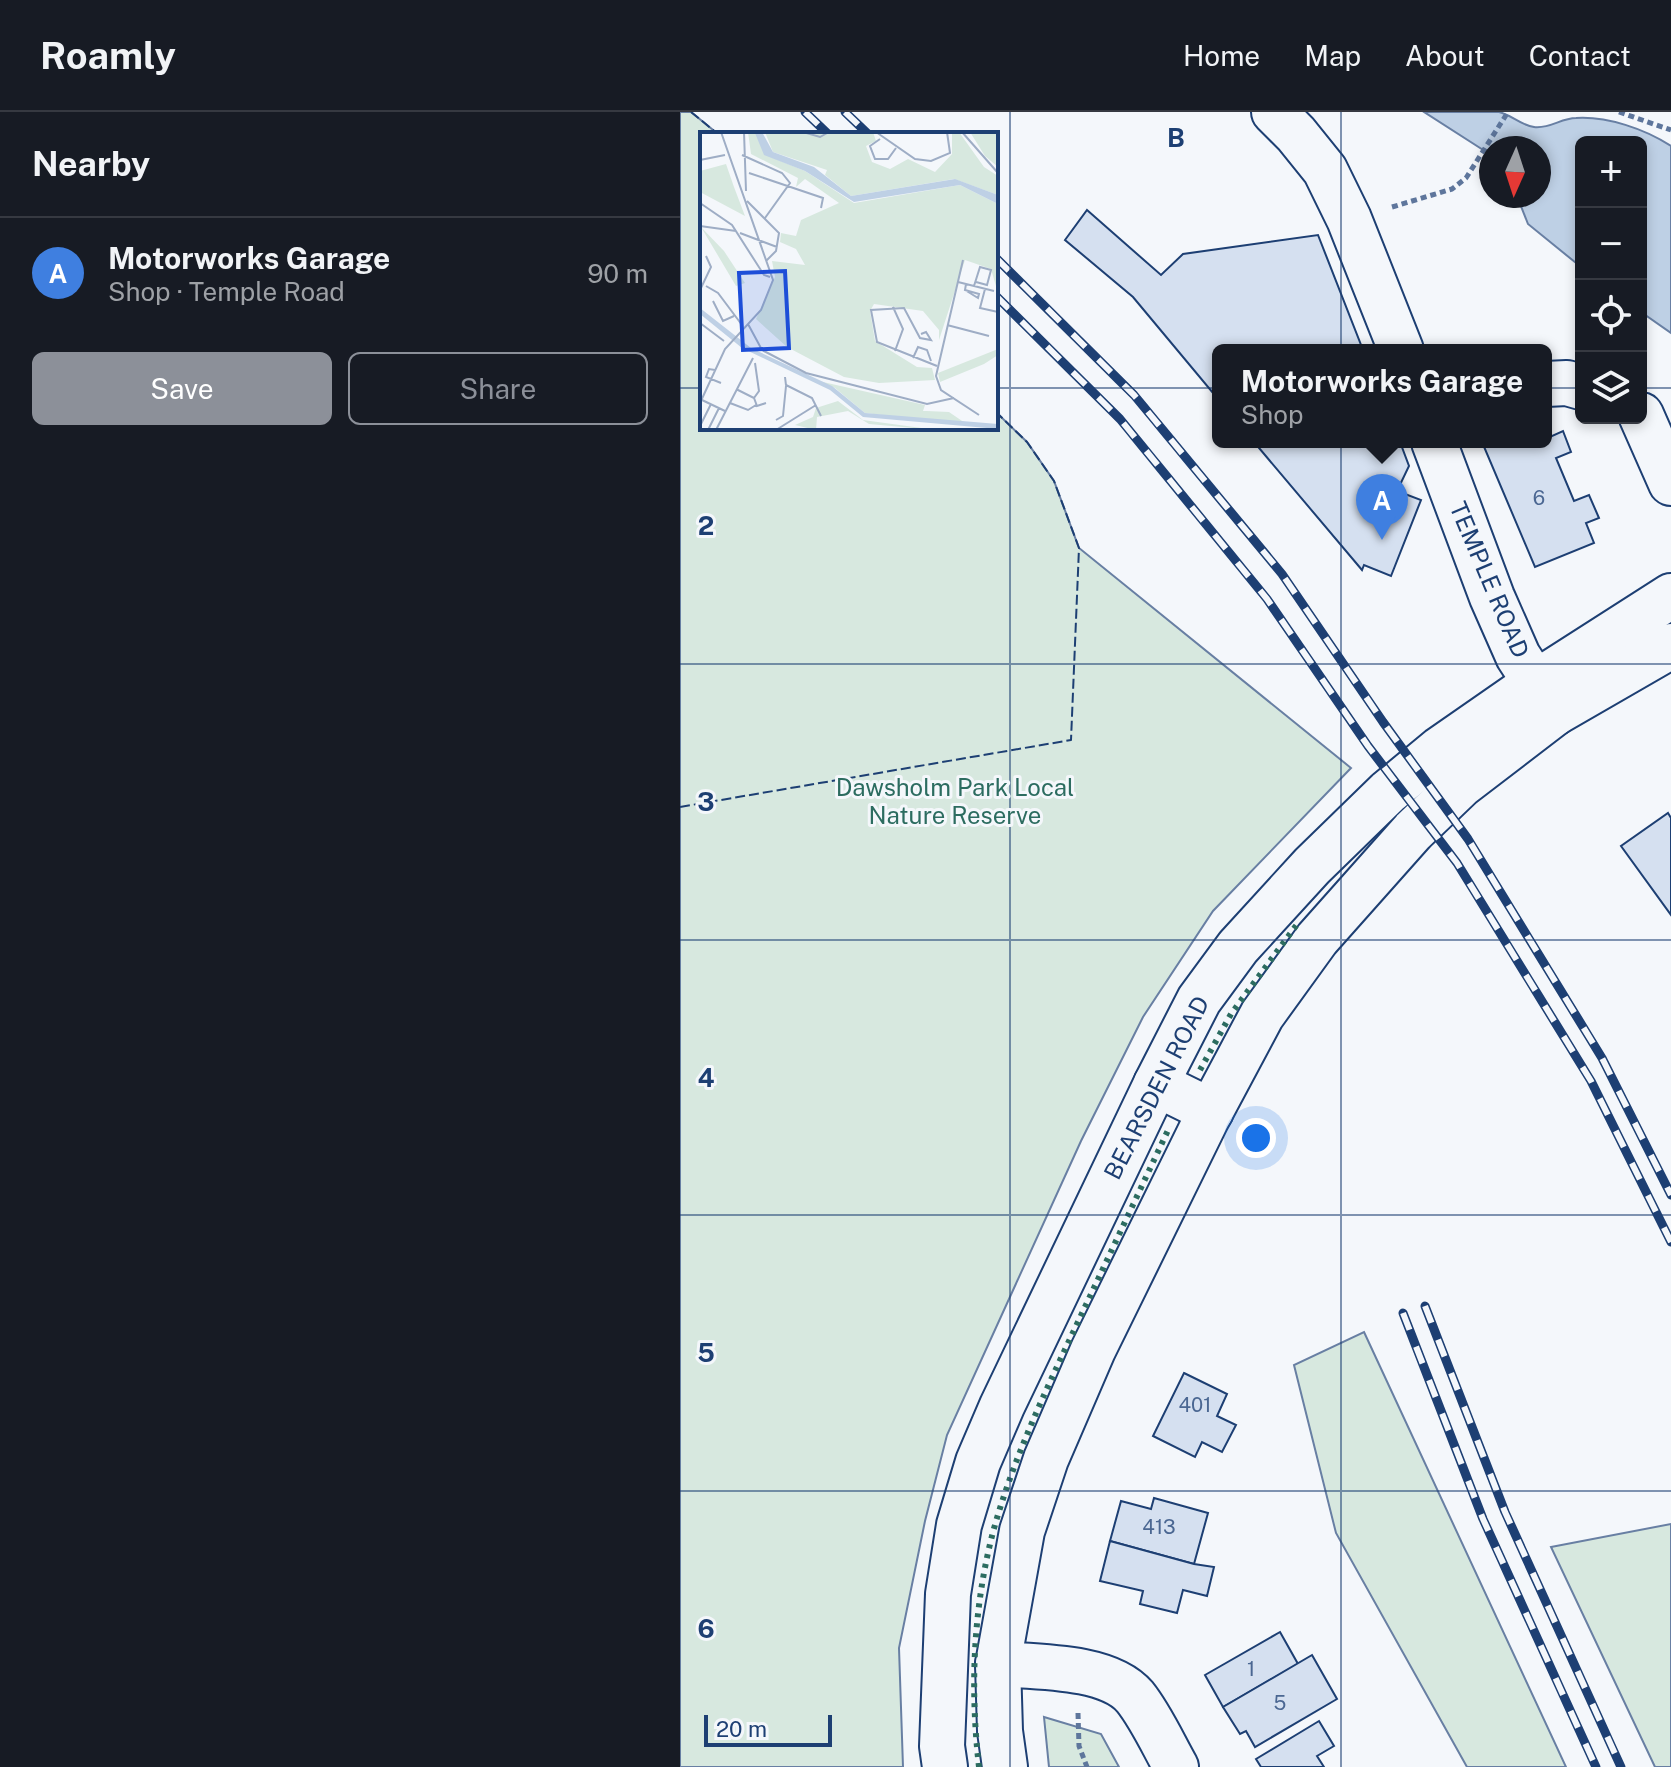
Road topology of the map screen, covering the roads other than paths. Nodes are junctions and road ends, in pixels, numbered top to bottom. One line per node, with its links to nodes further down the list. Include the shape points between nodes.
1 (1274, 112): 2 (main road, via 1325,170)
2 (1399, 344)
3 (1552, 384): 4 (main road)
4 (1575, 385)
5 (1645, 424): 7 (main road)
6 (1436, 448): 10 (main road, TEMPLE ROAD, via 1492,597 1518,656)
7 (1671, 483)
8 (1671, 596): 10 (main road, BEARSDEN ROAD)
9 (1669, 652): 10 (main road, BEARSDEN ROAD)
10 (1545, 698): 11 (main road, BEARSDEN ROAD, via 1440,749 1312,866 1238,947 1199,1000); 12 (main road, BEARSDEN ROAD, via 1413,831 1317,939 1262,1015)
11 (1156, 1084): 12 (main road); 14 (main road, BEARSDEN ROAD, via 978,1462 959,1525 948,1594)
12 (1211, 1111): 13 (main road, BEARSDEN ROAD, via 1093,1350 1046,1459 1022,1531)
13 (998, 1664): 15 (main road, BEARSDEN ROAD); 16 (main road, via 1062,1668 1128,1689)
14 (945, 1767)
15 (1005, 1767)
16 (1176, 1767)

